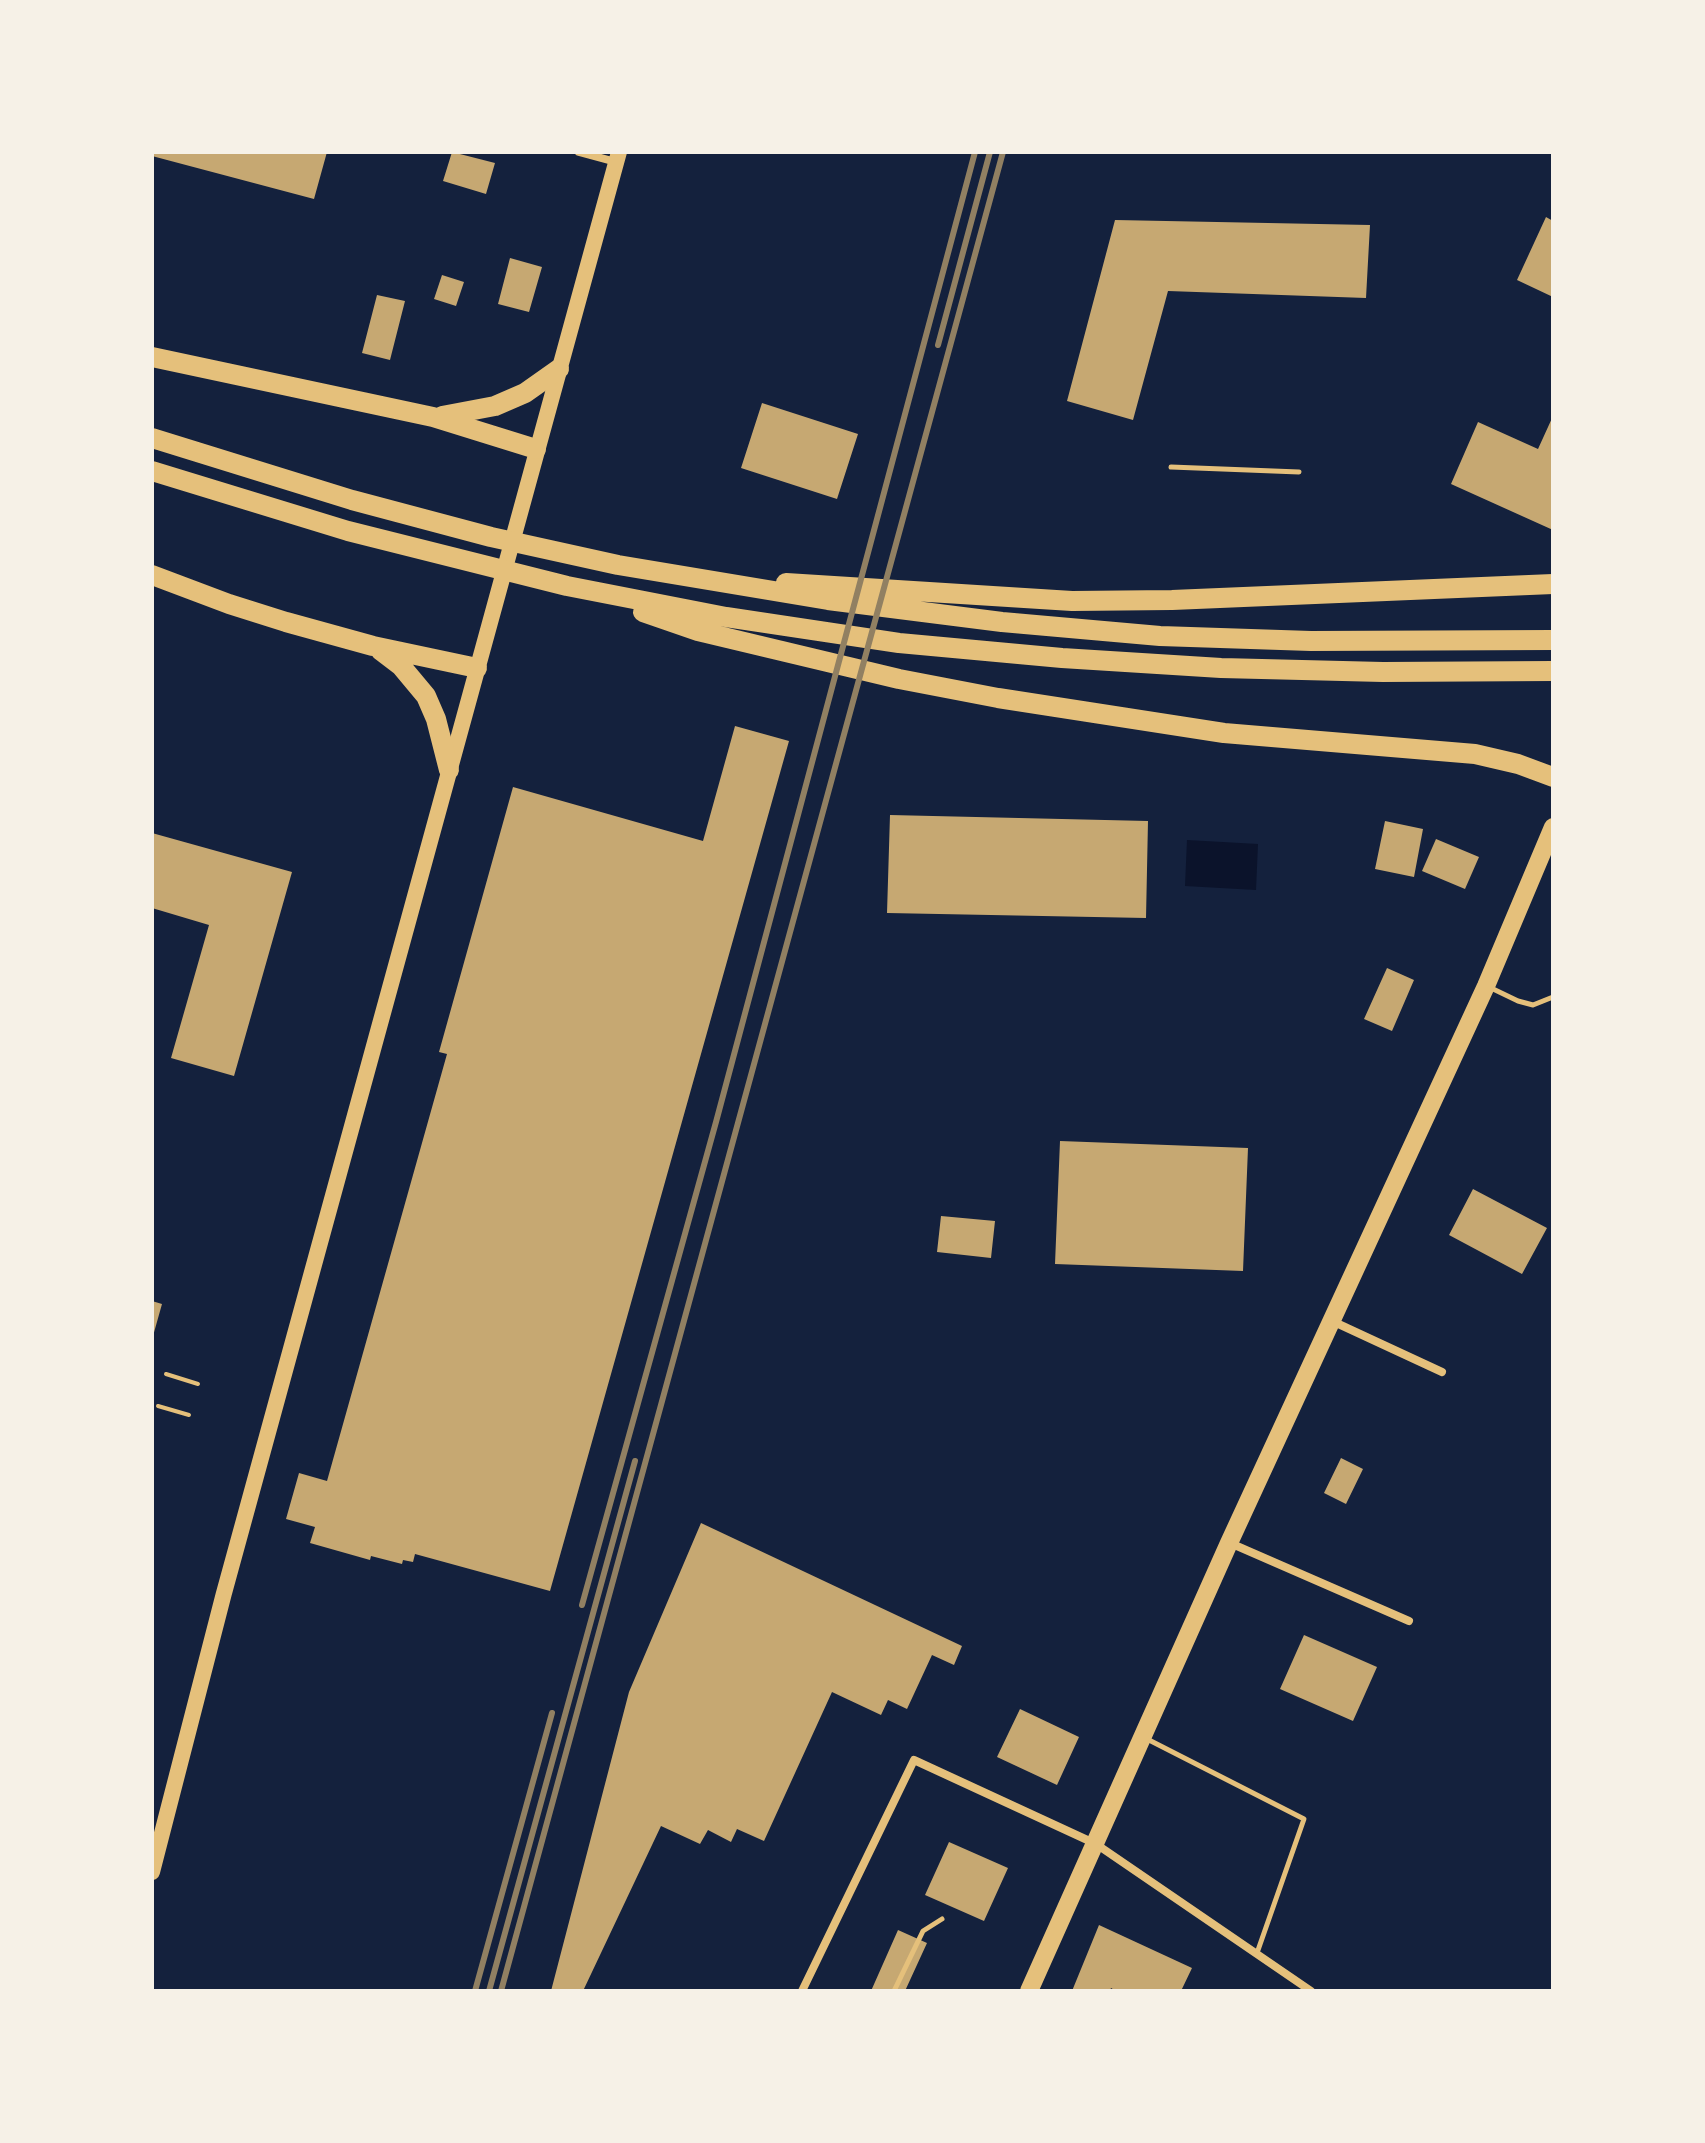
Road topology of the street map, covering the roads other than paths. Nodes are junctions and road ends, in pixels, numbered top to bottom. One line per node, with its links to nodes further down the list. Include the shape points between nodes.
1 (579, 152): 2 (street)
2 (618, 157): 4 (main road)
3 (152, 357): 5 (highway)
4 (559, 369): 5 (highway, via 495,406); 7 (main road)
5 (433, 417): 7 (highway)
6 (152, 438): 14 (highway, via 431,521 556,552 693,579)
7 (536, 449): 17 (main road)
8 (1171, 467): 10 (lane)
9 (152, 471): 13 (highway, via 267,508)
10 (1299, 472)
11 (152, 575): 16 (highway, via 229,604)
12 (1551, 583): 14 (highway, via 1134,601)
13 (567, 586): 18 (highway, via 899,643 1047,657 1221,668); 20 (highway, via 698,631 899,679 1159,725 1475,754)
14 (830, 593): 15 (highway, via 913,612 1082,630 1236,639)
15 (1553, 640)
16 (373, 646): 17 (highway); 19 (highway, via 401,666 426,696)
17 (477, 668): 19 (main road)
18 (1553, 671)
19 (449, 770): 30 (main road)
20 (1553, 777)
21 (1553, 827): 22 (main road)
22 (1486, 986): 23 (lane, via 1533,1005); 24 (main road)
23 (1553, 997)
24 (1331, 1321): 25 (street); 26 (main road)
25 (1442, 1372)
26 (1229, 1543): 27 (street); 28 (main road)
27 (1409, 1621)
28 (1144, 1737): 29 (main road); 32 (lane, via 1304,1819)
29 (1096, 1844): 32 (street); 33 (street, via 914,1760); 35 (main road)
30 (152, 1872)
31 (942, 1919): 34 (lane, via 923,1931)
32 (1257, 1953): 36 (street)
33 (802, 1991)
34 (894, 1991)
35 (1029, 1991)
36 (1311, 1991)

